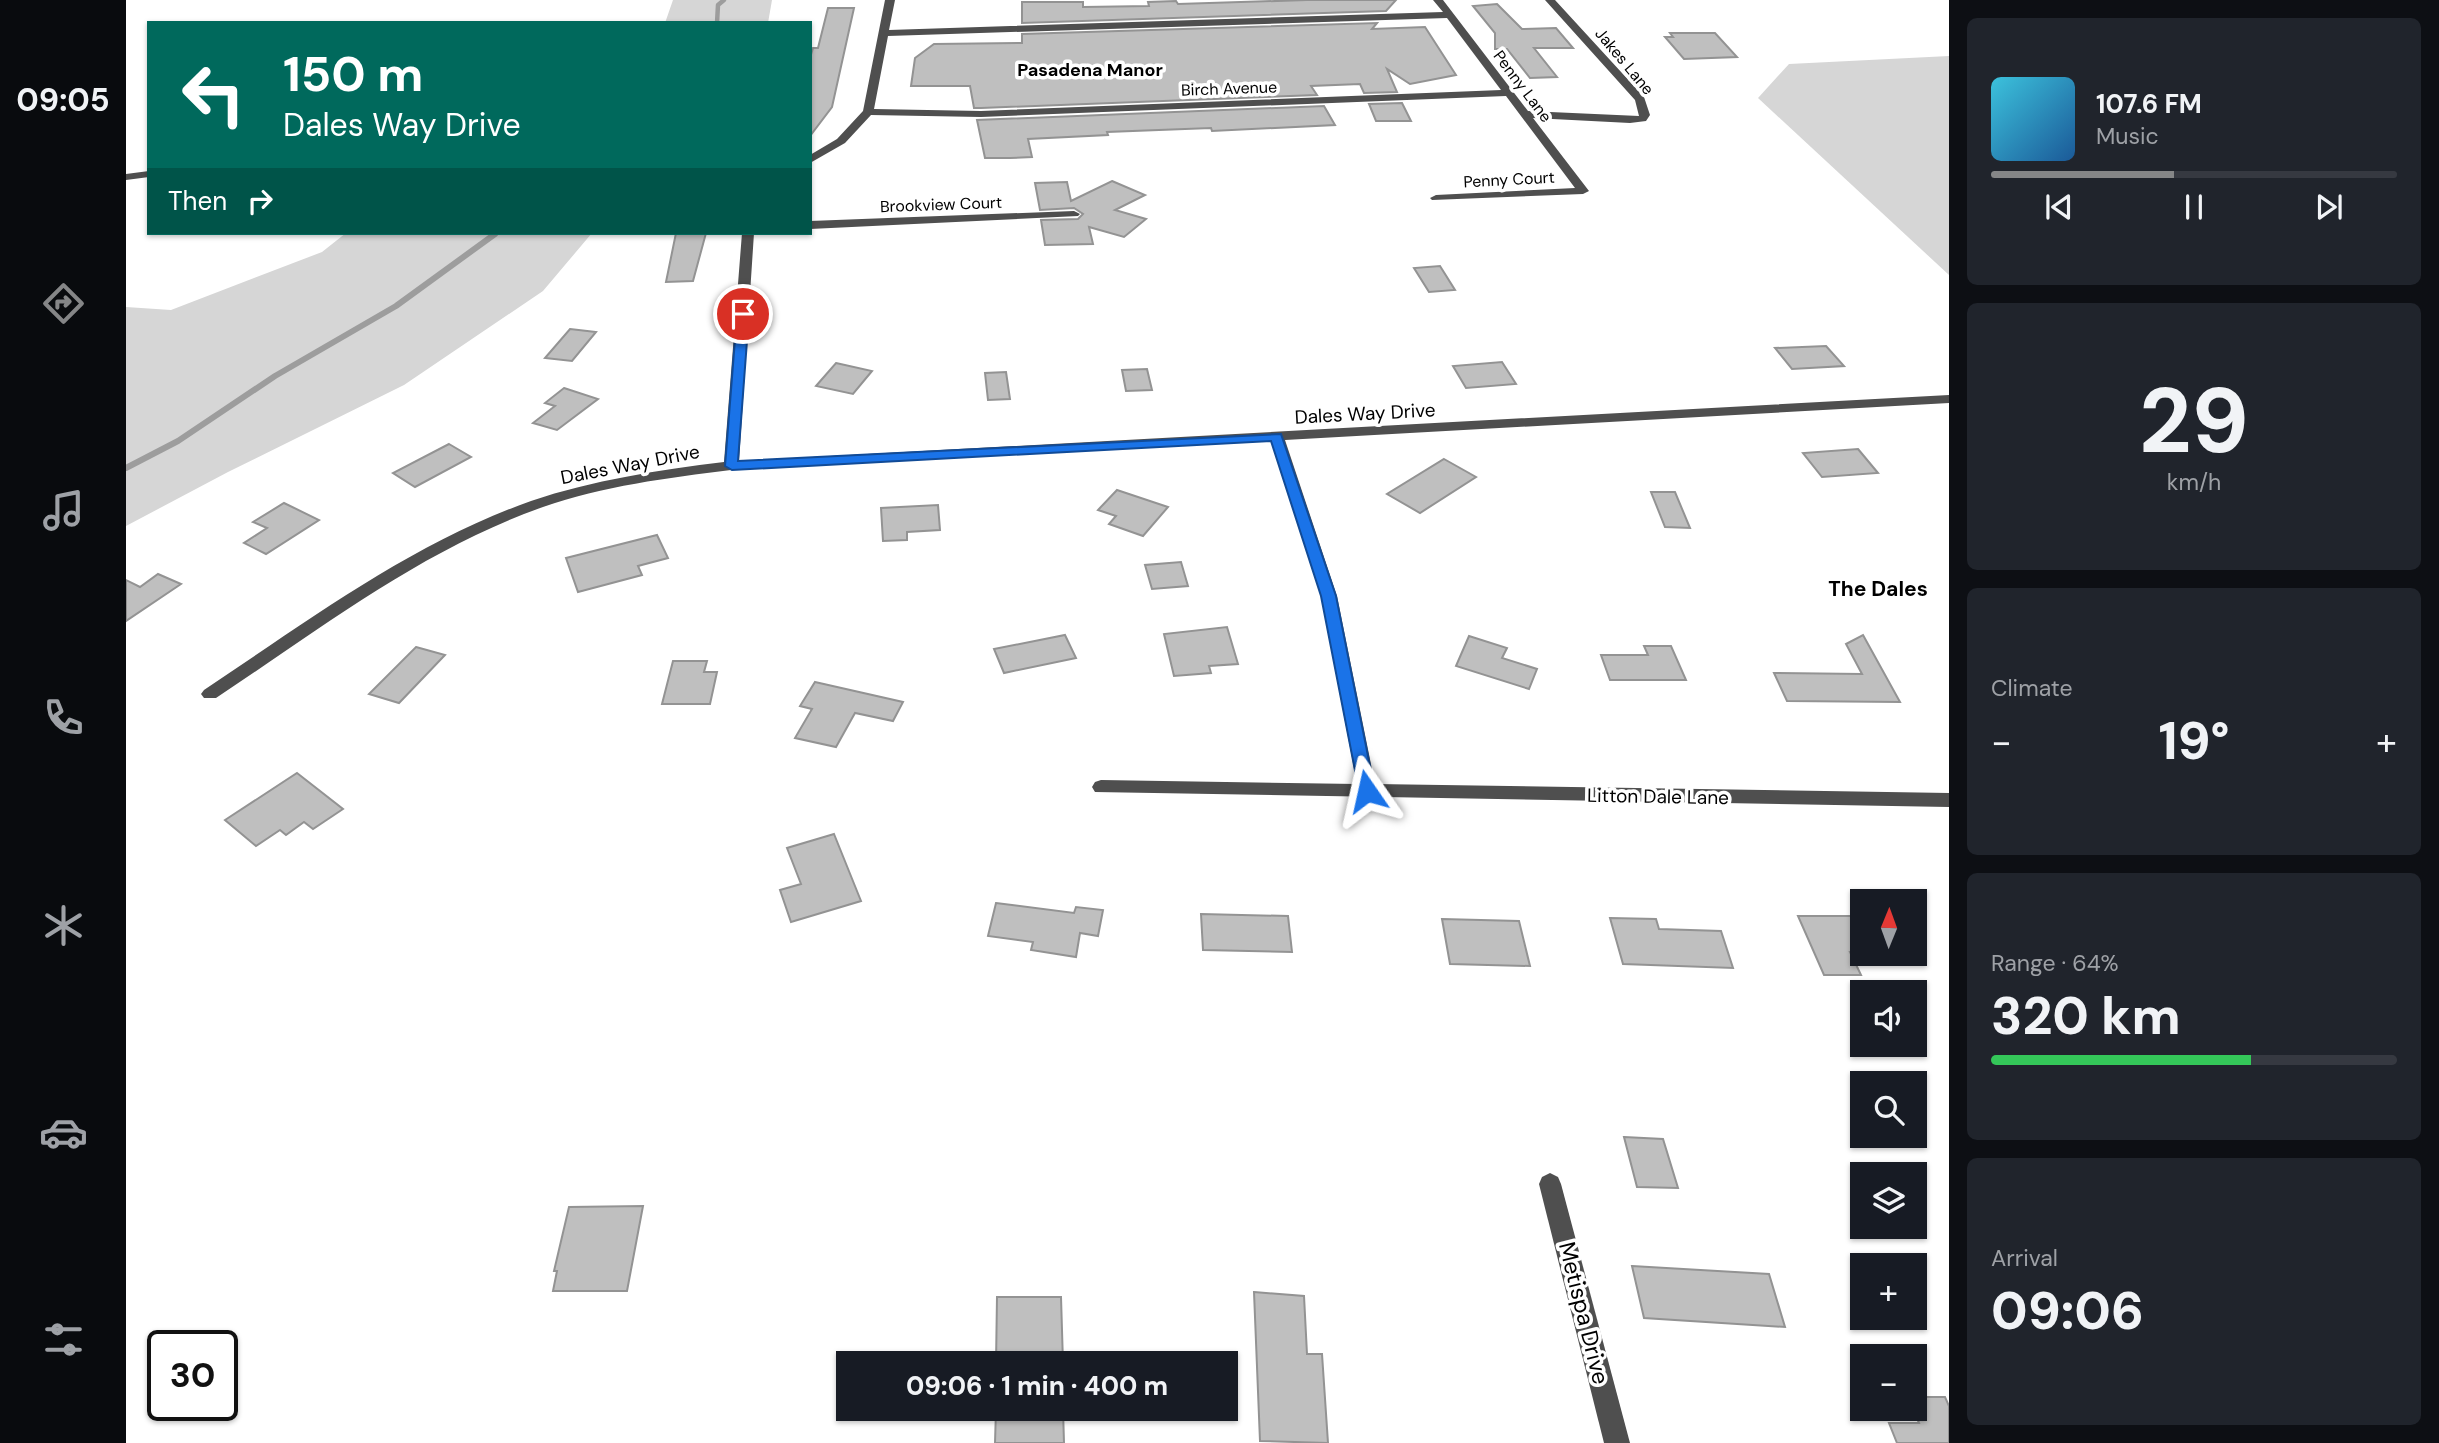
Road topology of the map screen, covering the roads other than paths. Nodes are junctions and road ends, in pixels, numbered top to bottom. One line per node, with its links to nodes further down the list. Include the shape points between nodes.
1 (890, 0): 5 (street)
2 (1438, 0): 4 (street, Penny Lane)
3 (1550, 0): 8 (street, Jakes Lane, via 1640,99 1645,115 1630,120)
4 (1450, 15): 5 (street); 6 (street, Penny Lane)
5 (883, 33): 7 (street)
6 (1508, 93): 7 (street, Birch Avenue, via 981,114); 8 (street, Penny Lane)
7 (868, 112): 9 (street, via 841,141)
8 (1524, 114): 12 (street, Penny Lane)
9 (812, 159)
10 (147, 174): 11 (street)
11 (126, 177)
12 (1583, 191): 13 (street, Penny Court)
13 (1436, 198)
14 (1073, 215): 15 (street, Brookview Court)
15 (812, 225)
16 (748, 235): 19 (street)
17 (1949, 399): 18 (street, Dales Way Drive)
18 (1277, 437): 19 (street, Dales Way Drive); 22 (street, via 1329,596)
19 (732, 466): 20 (street, Dales Way Drive, via 668,473 576,493 495,521 392,575)
20 (210, 694)
21 (1101, 787): 22 (street, Litton Dale Lane)
22 (1367, 791): 23 (street, Litton Dale Lane)
23 (1949, 800)
24 (1550, 1184): 25 (street, Metispa Drive)
25 (1617, 1443)

